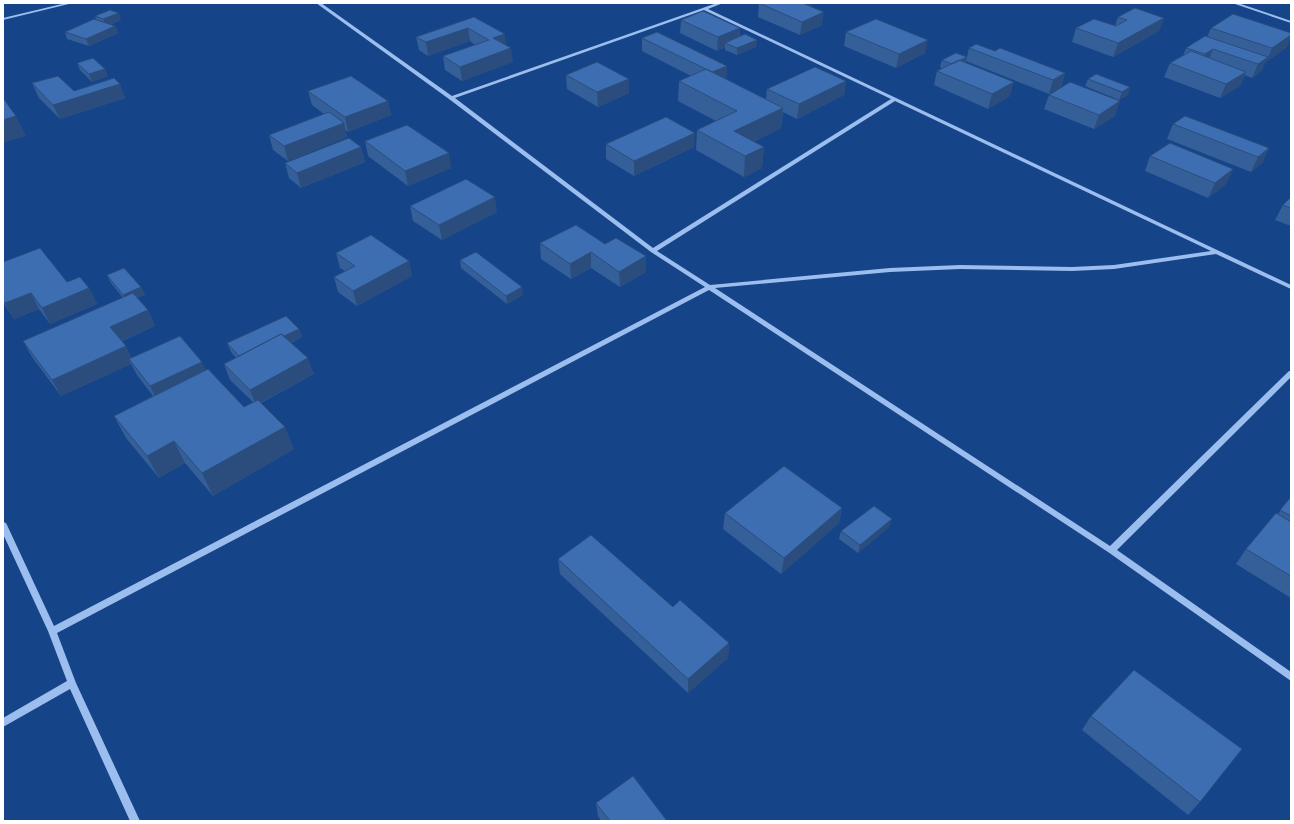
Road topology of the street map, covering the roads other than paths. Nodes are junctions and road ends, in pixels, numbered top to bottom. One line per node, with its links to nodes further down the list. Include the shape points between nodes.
1 (71, 3): 6 (street)
2 (318, 3): 8 (street)
3 (721, 3): 5 (street)
4 (1234, 3): 7 (street)
5 (704, 9): 8 (street); 9 (street)
6 (3, 20)
7 (1291, 22)
8 (451, 98): 10 (street)
9 (895, 99): 10 (street); 11 (street)
10 (653, 252): 12 (street)
11 (1218, 252): 12 (street, via 1114,267 960,267 890,270); 13 (street)
12 (710, 287): 16 (street); 17 (street)
13 (1291, 287)
14 (1291, 373): 16 (street)
15 (3, 525): 17 (street)
16 (1111, 550): 18 (street)
17 (52, 631): 19 (street)
18 (1291, 677)
19 (72, 684): 20 (street); 21 (street)
20 (3, 723)
21 (135, 821)

